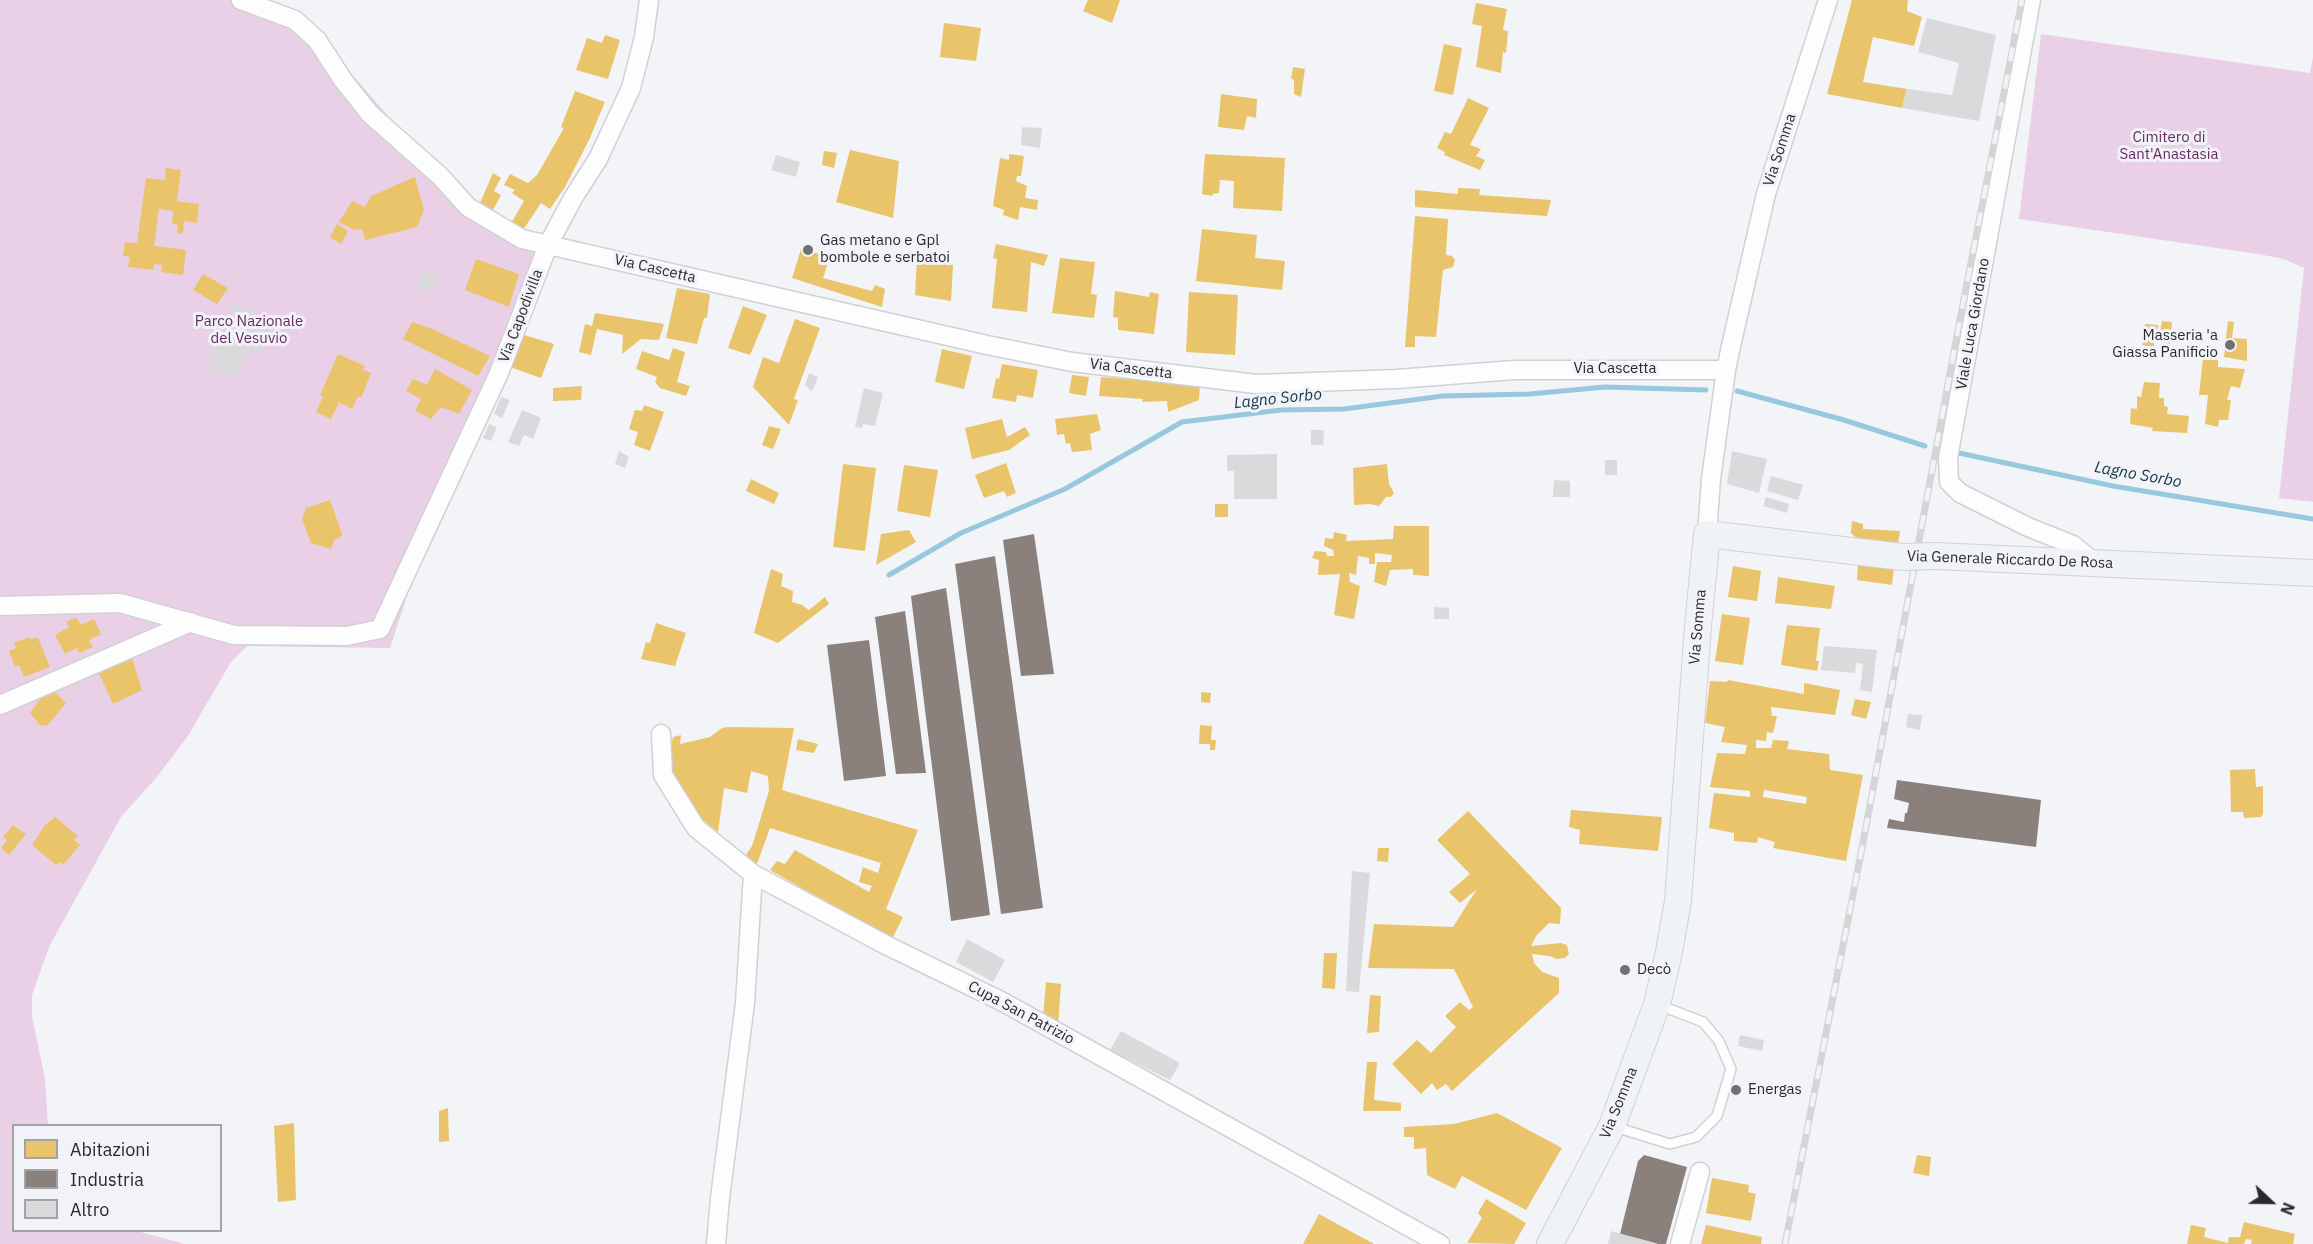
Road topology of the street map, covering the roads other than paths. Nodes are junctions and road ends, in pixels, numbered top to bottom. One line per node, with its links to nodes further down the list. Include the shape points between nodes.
1 (240, 0): 5 (street, Via Cascetta, via 295,20 317,40 370,114 440,176 468,207 522,239)
2 (649, 0): 5 (street, Via Capodivilla, via 631,88 598,159)
3 (1828, 0): 6 (street, Via Somma, via 1766,194)
4 (2031, 0): 8 (street, Viale Luca Giordano, via 1948,458 1949,482 1960,493 2073,545)
5 (548, 244): 6 (street, Via Cascetta, via 1072,362 1256,384 1514,370); 11 (street, Via Capodivilla, via 499,373 380,629 347,636 234,635)
6 (1726, 370): 7 (street, Via Somma)
7 (1707, 534): 8 (main road, Via Generale Riccardo De Rosa, bridge, via 1903,557); 15 (main road, Via Somma, via 1678,901)
8 (2096, 564): 9 (main road, Via Generale Riccardo De Rosa)
9 (2313, 573)
10 (0, 606): 11 (street, via 120,603)
11 (191, 622): 12 (street)
12 (0, 705)
13 (662, 734): 14 (street, Cupa San Patrizio, via 663,775 696,828)
14 (753, 874): 18 (street, via 745,1003); 19 (street, Cupa San Patrizio, via 1003,1002)
15 (1658, 1005): 16 (main road, Via Somma); 16 (lane, via 1703,1022 1719,1041 1731,1069 1717,1116 1696,1137 1670,1144)
16 (1612, 1126): 20 (main road, Via Somma)
17 (1700, 1172): 21 (street)
18 (716, 1244)
19 (1440, 1244)
20 (1550, 1244)
21 (1680, 1244)

